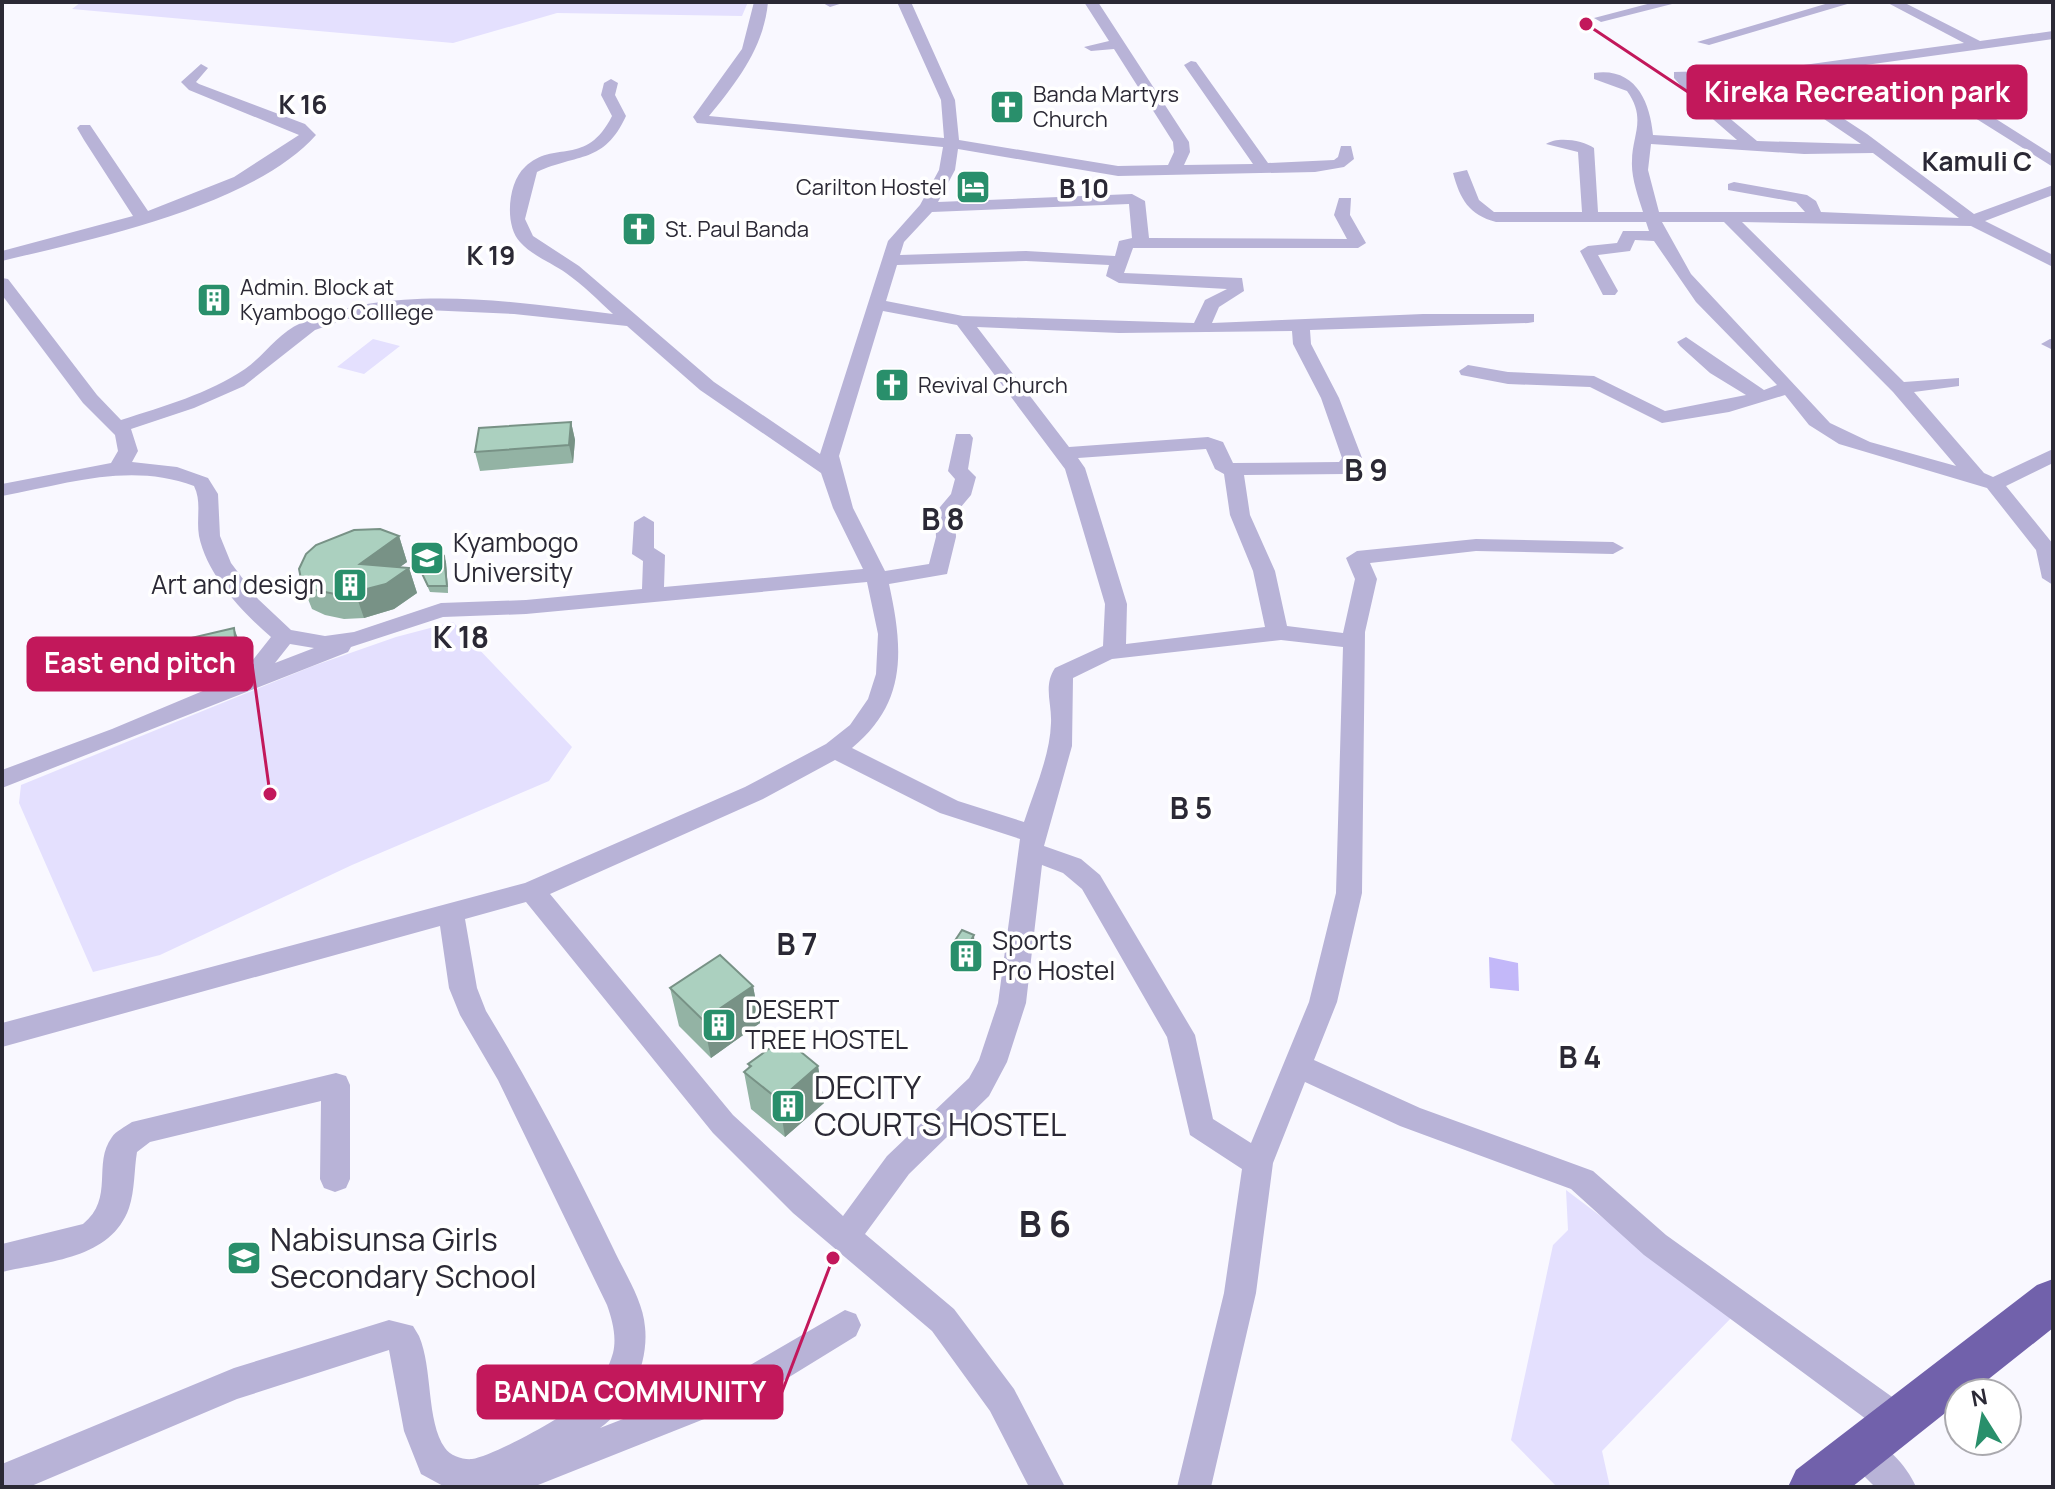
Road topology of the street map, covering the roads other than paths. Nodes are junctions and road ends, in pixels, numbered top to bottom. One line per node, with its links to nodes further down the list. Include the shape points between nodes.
1 (761, 2): 23 (street, via 746,51 702,120)
2 (839, 2): 8 (street)
3 (904, 2): 23 (street, via 948,100)
4 (1091, 2): 12 (street)
5 (1673, 2): 9 (street)
6 (1847, 2): 11 (street)
7 (1893, 2): 13 (street)
8 (830, 3)
9 (1601, 18)
10 (2053, 35): 13 (street)
11 (1704, 42)
12 (1118, 44): 14 (street); 30 (street, via 1181,142)
13 (1978, 45): 17 (street)
14 (1091, 47)
15 (1191, 65): 29 (street)
16 (201, 68): 36 (street, via 188,82 194,87 300,127 308,135 218,189)
17 (1775, 73): 25 (street, via 1679,75); 26 (street, via 1798,95)
18 (1599, 76): 22 (street, via 1624,82 1642,100)
19 (611, 83): 52 (street, via 608,95 619,116 615,127 589,153 531,169 517,224 526,239)
20 (1980, 115): 28 (street)
21 (85, 128): 36 (street, via 134,196)
22 (1646, 139): 25 (street); 41 (street, via 1637,159)
23 (950, 143): 30 (street, via 1100,169); 35 (street, via 947,170)
24 (1554, 144): 37 (street, via 1586,148)
25 (1753, 146): 26 (street)
26 (1877, 148): 40 (street)
27 (1346, 149): 29 (street, via 1346,159 1338,164)
28 (2053, 162)
29 (1265, 170): 30 (street)
30 (1173, 171)
31 (1461, 173): 37 (street, via 1470,200 1488,216)
32 (1734, 187): 38 (street, via 1801,198)
33 (2053, 190): 40 (street)
34 (1345, 201): 42 (street, via 1342,215 1358,243)
35 (927, 207): 42 (street, via 1132,199); 44 (street, via 896,241)
36 (142, 217): 43 (street)
37 (1591, 217): 41 (street)
38 (1815, 217): 39 (street); 40 (street)
39 (1729, 218): 41 (street); 59 (street)
40 (1975, 222): 46 (street)
41 (1654, 227): 48 (street, via 1627,235 1624,247 1588,251); 58 (street, via 1678,269 1715,315)
42 (1141, 243): 45 (street, via 1126,244 1125,260)
43 (2, 256)
44 (890, 260): 45 (street, via 1026,256); 49 (street)
45 (1118, 261): 54 (street, via 1119,278 1236,282 1235,291 1211,304)
46 (2053, 262)
47 (2, 283): 61 (street)
48 (1609, 291)
49 (877, 304): 51 (street); 66 (street, via 836,428)
50 (1528, 318): 53 (street)
51 (963, 321): 54 (street); 63 (street)
52 (635, 322): 61 (street, via 447,306 351,314 302,329 252,373 221,391); 66 (street, via 707,386)
53 (1301, 325): 54 (street); 67 (street, via 1302,344 1330,398 1351,462 1339,470)
54 (1201, 328)
55 (1686, 342): 60 (street)
56 (1468, 371): 60 (street, via 1594,382 1662,417)
57 (1952, 382): 59 (street)
58 (1789, 388): 60 (street); 68 (street, via 1838,436)
59 (1900, 388): 68 (street)
60 (1761, 396)
61 (118, 427): 65 (street, via 129,443)
62 (963, 438): 72 (street, via 958,471 966,477 961,495 945,513 939,569)
63 (1066, 453): 67 (street, via 1208,443 1216,446 1223,467); 79 (street, via 1088,506 1116,604)
64 (2053, 455): 68 (street)
65 (120, 466): 69 (street); 76 (street, via 191,477 207,488 213,547 248,603)
66 (830, 470): 72 (street)
67 (1233, 470): 75 (street, via 1240,515 1264,571)
68 (1985, 481): 73 (street, via 2046,549)
69 (2, 490)
70 (644, 522): 74 (street, via 643,554 654,555)
71 (1613, 548): 78 (street, via 1476,545 1361,556 1357,559 1365,585)
72 (877, 577): 74 (street); 81 (street, via 889,634 885,685 868,719)
73 (2053, 578)
74 (653, 595): 77 (street, via 441,610)
75 (1277, 633): 78 (street); 79 (street)
76 (284, 636): 77 (street, via 325,643); 80 (street)
77 (357, 639): 80 (street)
78 (1353, 641): 87 (street, via 1349,893 1326,992)
79 (1114, 651): 83 (street, via 1074,665 1061,677 1060,746)
80 (249, 680): 82 (street)
81 (835, 750): 83 (street); 84 (street, via 754,793)
82 (2, 779)
83 (1032, 843): 88 (street, via 1091,882 1181,1035 1200,1126); 90 (street, via 1012,1003 993,1062 979,1087 898,1165)
84 (532, 891): 85 (street); 90 (street, via 723,1124)
85 (451, 915): 86 (street); 95 (street, via 463,988 474,1015 582,1216 629,1323 630,1351 615,1388 599,1409 487,1473 468,1477 450,1472 433,1462 421,1431 407,1347 401,1337 389,1335 234,1384)
86 (2, 1035)
87 (1298, 1066): 88 (street); 94 (street, via 1410,1117 1582,1180)
88 (1258, 1163): 99 (street, via 1240,1293)
89 (335, 1179): 91 (street, via 336,1085 142,1131 123,1145 116,1209 102,1229)
90 (845, 1237): 98 (street, via 909,1288 977,1361)
91 (2, 1258)
92 (2053, 1300): 94 (highway)
93 (845, 1325): 97 (street, via 740,1389)
94 (1879, 1435): 96 (highway); 100 (street)
95 (2, 1481)
96 (1818, 1485)
97 (487, 1487)
98 (1048, 1487)
99 (1194, 1487)
100 (1899, 1487)

